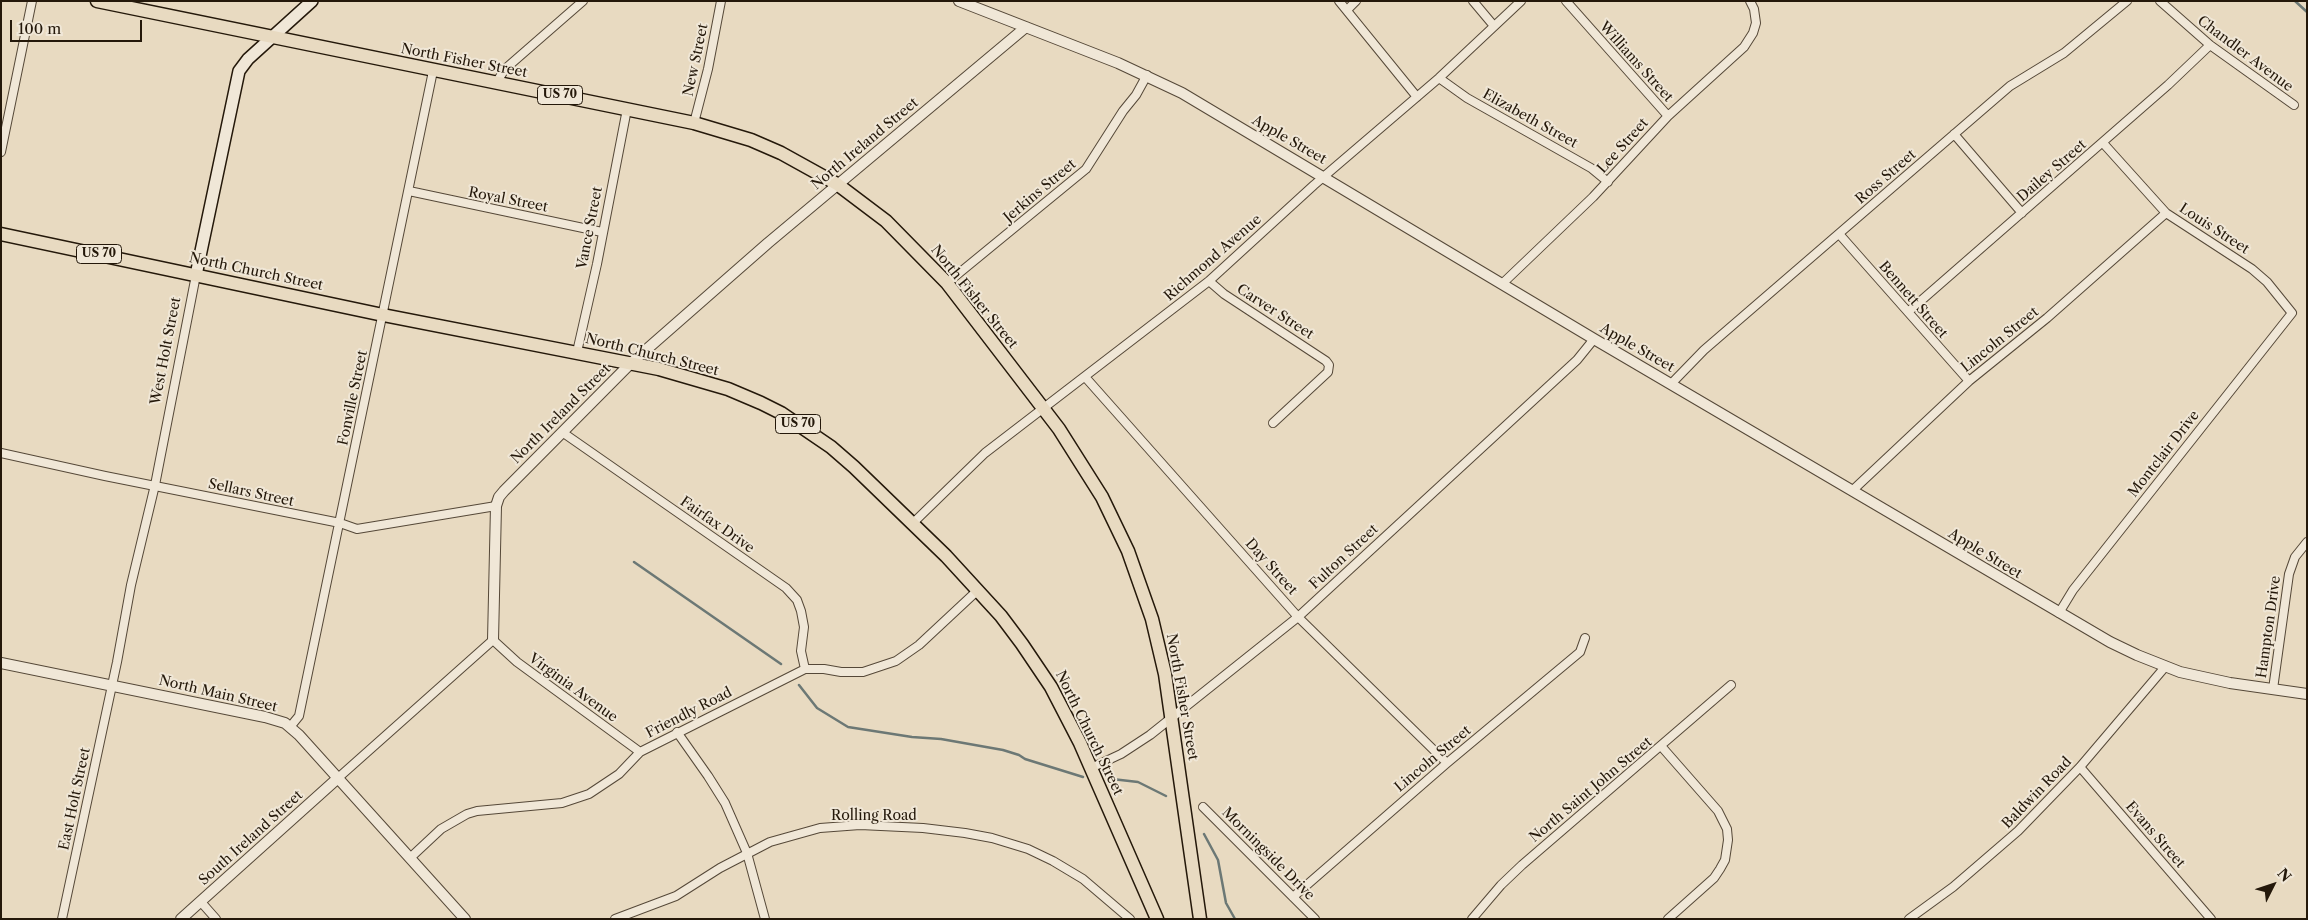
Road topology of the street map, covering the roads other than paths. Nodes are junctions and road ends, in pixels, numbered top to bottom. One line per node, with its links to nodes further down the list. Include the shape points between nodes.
1 (32, 1): 31 (street)
2 (97, 1): 18 (main road, North Fisher Street / US 70)
3 (312, 1): 18 (main road, West Holt Street)
4 (583, 1): 23 (street, via 505,69)
5 (721, 1): 28 (street, New Street)
6 (959, 1): 17 (street, Apple Street)
7 (1340, 1): 15 (street)
8 (1356, 1): 15 (street)
9 (1473, 1): 16 (street)
10 (1521, 1): 16 (street, Richmond Avenue)
11 (1566, 1): 27 (street, Williams Street)
12 (1750, 1): 27 (street, Lee Street, via 1756,23 1744,47)
13 (2127, 1): 29 (street, Ross Street, via 2064,53 2010,86)
14 (2160, 1): 19 (street, Chandler Avenue)
15 (1347, 10): 24 (street)
16 (1494, 26): 22 (street, Richmond Avenue)
17 (1026, 27): 21 (street, Apple Street); 34 (street, North Ireland Street)
18 (272, 37): 20 (main road, North Fisher Street / US 70); 41 (main road, West Holt Street, via 243,64 235,81)
19 (2210, 45): 25 (street, Chandler Avenue); 30 (street, Dailey Street)
20 (433, 71): 23 (main road, North Fisher Street / US 70); 35 (street, Fonville Street)
21 (1147, 76): 32 (street, Apple Street); 43 (street, Jerkins Street, via 1086,169)
22 (1439, 78): 24 (street, Richmond Avenue); 33 (street, Elizabeth Street, via 1591,168)
23 (496, 83): 26 (main road, North Fisher Street / US 70)
24 (1418, 97): 32 (street, Richmond Avenue)
25 (2294, 106)
26 (627, 109): 28 (main road, North Fisher Street / US 70); 38 (street, Vance Street)
27 (1668, 116): 33 (street, Lee Street)
28 (694, 123): 34 (main road, North Fisher Street / US 70, via 764,146)
29 (1954, 134): 36 (street); 40 (street, Ross Street)
30 (2102, 143): 36 (street, Dailey Street); 37 (street, Louis Street)
31 (1, 152)
32 (1325, 177): 42 (street, Richmond Avenue); 44 (street, Apple Street)
33 (1608, 182): 44 (street, Lee Street)
34 (837, 184): 43 (main road, North Fisher Street / US 70, via 897,231); 50 (street, North Ireland Street)
35 (409, 191): 38 (street, Royal Street); 47 (street, Fonville Street)
36 (2022, 213): 45 (street, Dailey Street)
37 (2166, 213): 46 (street, Louis Street, via 2252,269); 52 (street, Lincoln Street, via 2047,318)
38 (602, 232): 49 (street, Vance Street)
39 (1, 234): 41 (main road, North Church Street / US 70)
40 (1840, 235): 45 (street, Bennett Street); 53 (street, Ross Street, via 1704,350)
41 (196, 275): 47 (main road, North Church Street / US 70); 58 (street, West Holt Street)
42 (1209, 281): 51 (street, Richmond Avenue); 55 (street, Carver Street, via 1328,362 1328,372)
43 (947, 283): 54 (main road, North Fisher Street / US 70)
44 (1503, 283): 48 (street, Apple Street)
45 (1908, 312): 52 (street, Bennett Street)
46 (2292, 313): 65 (street, Montclair Drive, via 2073,590)
47 (382, 315): 49 (main road, North Church Street / US 70); 61 (street, Fonville Street)
48 (1594, 339): 53 (street, Apple Street); 66 (street, Fulton Street, via 1577,360)
49 (576, 352): 50 (main road, North Church Street / US 70)
50 (630, 364): 56 (street, North Ireland Street); 62 (main road, North Church Street / US 70, via 699,380 781,413 837,452)
51 (1086, 378): 54 (street, Richmond Avenue); 66 (street, Day Street)
52 (1968, 381): 59 (street, Lincoln Street)
53 (1671, 384): 59 (street, Apple Street)
54 (1044, 410): 62 (street, Richmond Avenue, via 985,453); 76 (main road, North Fisher Street / US 70, via 1092,480 1128,552 1157,637)
55 (1273, 423)
56 (562, 432): 60 (street, North Ireland Street, via 504,491); 71 (street, Fairfax Drive, via 786,588 802,611 801,651)
57 (1, 453): 58 (street, Sellars Street)
58 (155, 485): 61 (street, Sellars Street); 72 (street, West Holt Street)
59 (1853, 490): 65 (street, Apple Street)
60 (496, 506): 61 (street, Sellars Street, via 360,529); 68 (street)
61 (340, 523): 77 (street, Fonville Street, via 299,716)
62 (913, 523): 64 (main road, North Church Street / US 70)
63 (2307, 542): 74 (street, Hampton Drive, via 2289,574)
64 (978, 590): 71 (street, Friendly Road, via 896,661 863,672); 83 (main road, North Church Street / US 70, via 1035,662 1064,711)
65 (2059, 613): 70 (street, Apple Street, via 2110,642)
66 (1298, 617): 76 (street, Fulton Street); 81 (street, Day Street)
67 (1585, 638): 81 (street, Lincoln Street, via 1580,652)
68 (493, 640): 80 (street, Virginia Avenue, via 517,662); 84 (street)
69 (1, 663): 72 (street, North Main Street)
70 (2165, 667): 74 (street, Apple Street, via 2211,679); 82 (street, Baldwin Road)
71 (805, 669): 78 (street, Friendly Road)
72 (112, 684): 77 (street, North Main Street, via 265,717); 90 (street, East Holt Street)
73 (1731, 685): 79 (street, North Saint John Street)
74 (2273, 689): 75 (street, Apple Street)
75 (2307, 694)
76 (1172, 718): 83 (street, Fulton Street, via 1136,745); 98 (main road, North Fisher Street / US 70)
77 (290, 727): 84 (street, North Main Street)
78 (677, 732): 80 (street, Friendly Road); 86 (street, via 721,796)
79 (1661, 746): 100 (street, North Saint John Street, via 1522,864); 101 (street, via 1718,810 1727,829 1728,840 1725,860 1717,874)
80 (640, 752): 87 (street, Friendly Road, via 619,774 578,798 562,803 478,811 458,818)
81 (1447, 763): 88 (street, Lincoln Street)
82 (2080, 767): 102 (street, Baldwin Road, via 2002,846); 103 (street, Evans Street)
83 (1091, 768): 97 (main road, North Church Street / US 70)
84 (338, 778): 87 (street, North Main Street); 89 (street, South Ireland Street)
85 (1203, 807): 88 (street, Morningside Drive)
86 (747, 853): 94 (street, Rolling Road, via 676,896); 95 (street); 96 (street, Rolling Road, via 795,834 838,826 885,826 965,833 1010,843 1053,861 1083,879)
87 (410, 858): 93 (street, North Main Street)
88 (1293, 897): 99 (street, Morningside Drive)
89 (201, 902): 91 (street, South Ireland Street); 92 (street)
90 (62, 919)
91 (181, 919)
92 (216, 919)
93 (465, 919)
94 (614, 919)
95 (765, 919)
96 (1130, 919)
97 (1157, 919)
98 (1200, 919)
99 (1315, 919)
100 (1472, 919)
101 (1668, 919)
102 (1909, 919)
103 (2211, 919)

